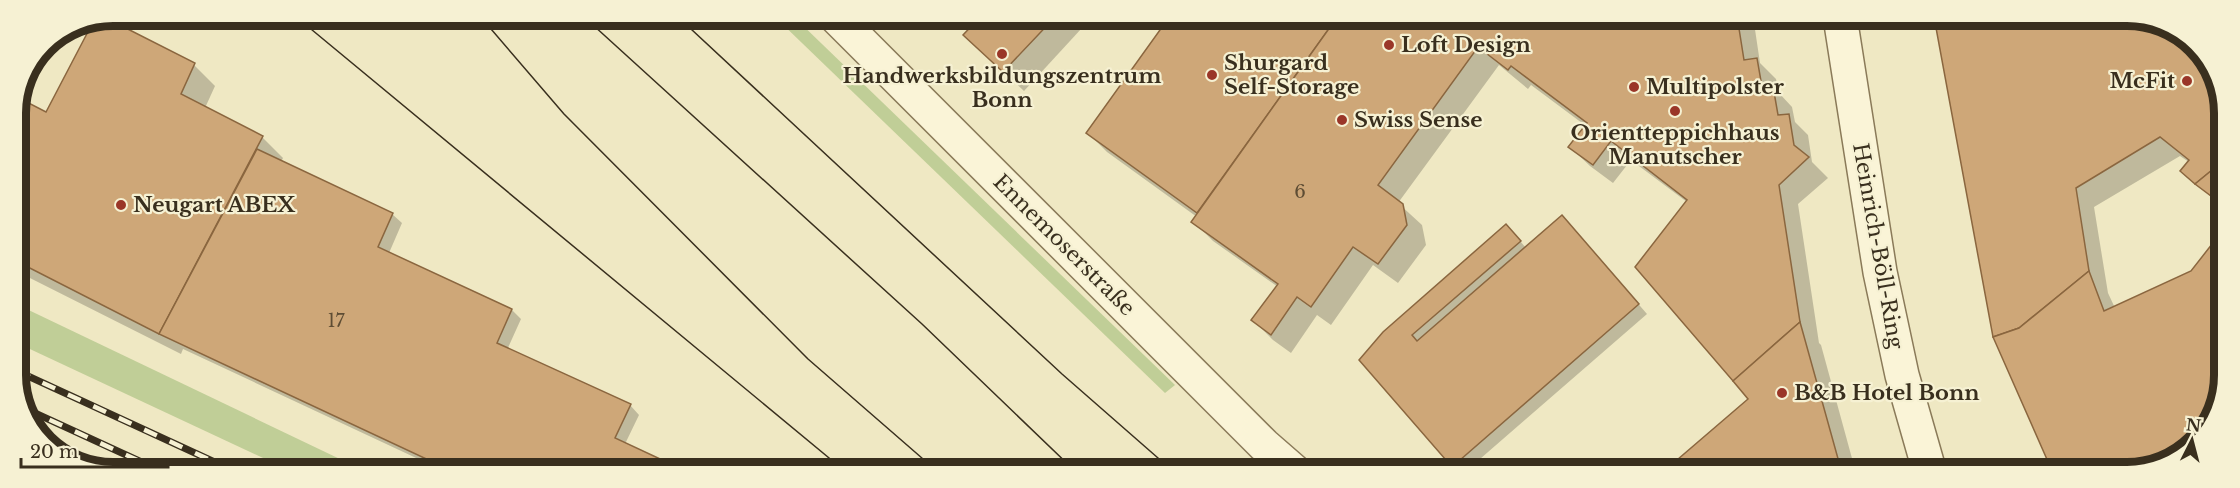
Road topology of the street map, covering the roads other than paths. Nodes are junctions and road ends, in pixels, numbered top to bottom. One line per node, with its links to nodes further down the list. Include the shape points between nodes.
1 (845, 26): 3 (street, Ennemoserstraße)
2 (1842, 26): 4 (street, Heinrich-Böll-Ring, via 1880,272 1902,375)
3 (1284, 462)
4 (1927, 462)

